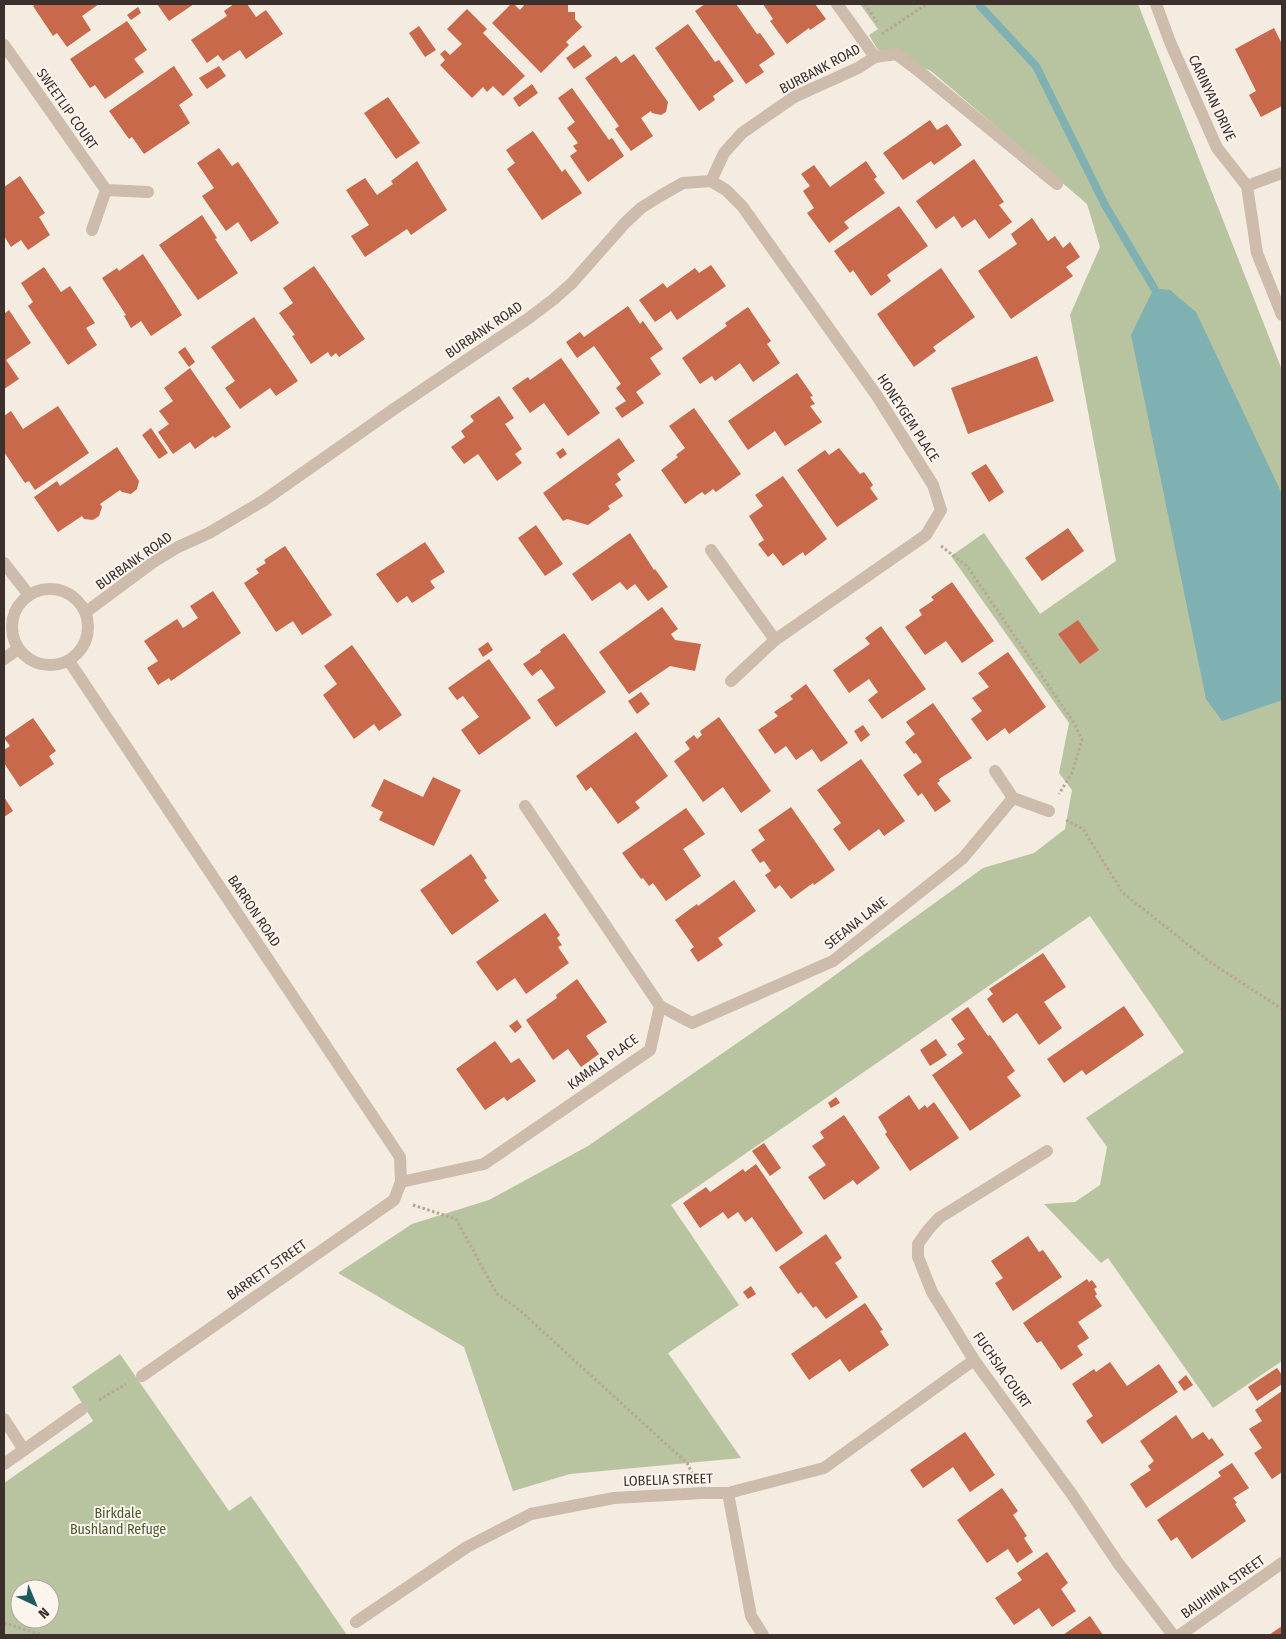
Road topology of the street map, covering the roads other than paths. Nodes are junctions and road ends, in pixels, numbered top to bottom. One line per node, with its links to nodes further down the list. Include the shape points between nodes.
1 (837, 4): 4 (street, BURBANK ROAD)
2 (1156, 4): 8 (street, CARINYAN DRIVE, via 1217,148)
3 (4, 45): 9 (street, SWEETLIP COURT)
4 (874, 57): 6 (street, BURBANK ROAD, via 794,97 742,133 724,153); 7 (street, BURBANK ROAD, via 896,54)
5 (1282, 173): 8 (street)
6 (711, 181): 16 (street, BURBANK ROAD, via 683,183 641,208 554,300 263,500 152,563); 17 (street, HONEYGEM PLACE, via 742,206 877,396 933,486 941,510 926,535)
7 (1057, 184)
8 (1247, 186): 12 (street, CARINYAN DRIVE, via 1257,252)
9 (106, 190): 10 (street); 11 (street)
10 (148, 192)
11 (92, 230)
12 (1282, 315)
13 (711, 550): 17 (street)
14 (4, 563): 15 (street)
15 (29, 595): 16 (street, via 39,590 62,590 72,595); 18 (street, via 20,603 13,620 13,638)
16 (86, 612): 20 (street, via 88,634 78,654)
17 (775, 640): 21 (street, HONEYGEM PLACE)
18 (18, 649): 19 (street); 20 (street, via 36,663 47,666)
19 (4, 659)
20 (69, 661): 28 (street, BARRON ROAD, via 400,1157)
21 (730, 681)
22 (995, 771): 23 (street)
23 (1013, 798): 25 (street); 26 (street, SEEANA LANE, via 963,858 833,961 692,1023)
24 (525, 806): 26 (street)
25 (1049, 811)
26 (660, 1006): 28 (street, KAMALA PLACE, via 650,1050 484,1164)
27 (1047, 1151): 29 (street, FUCHSIA COURT, via 939,1218 918,1244 918,1258 932,1292)
28 (401, 1182): 30 (street, BARRETT STREET, via 394,1200)
29 (974, 1360): 35 (street, LOBELIA STREET, via 824,1468); 39 (street, FUCHSIA COURT)
30 (142, 1376)
31 (82, 1409): 33 (street)
32 (4, 1420): 33 (street)
33 (24, 1450): 34 (street)
34 (4, 1464)
35 (728, 1493): 37 (street, LOBELIA STREET, via 614,1498 531,1514 467,1547); 38 (street, via 751,1616)
36 (1282, 1563): 40 (street, BAUHINIA STREET)
37 (356, 1622)
38 (763, 1635)
39 (1173, 1635)
40 (1180, 1635)

